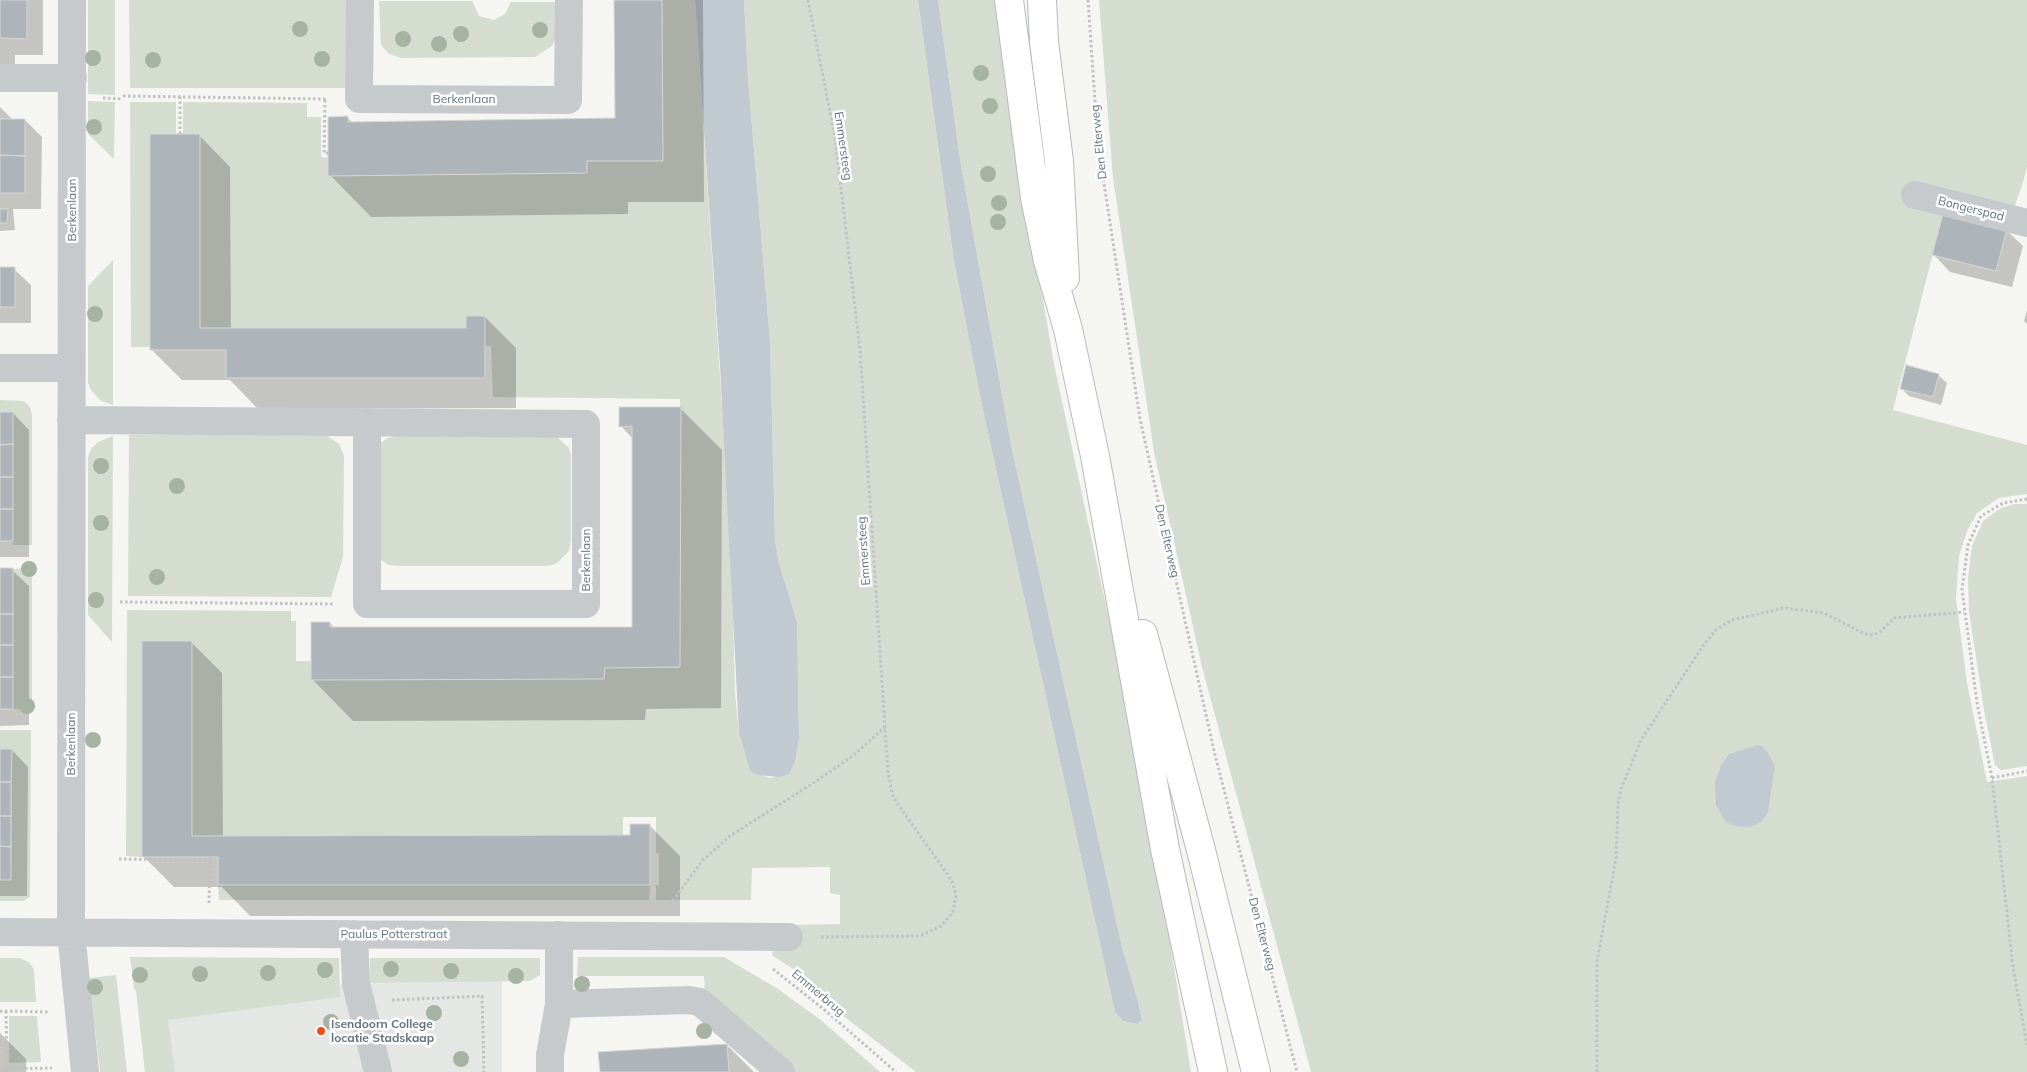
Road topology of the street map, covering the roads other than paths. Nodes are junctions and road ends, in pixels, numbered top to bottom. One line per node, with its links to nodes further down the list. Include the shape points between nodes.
1 (72, 0): 7 (street, Berkenlaan)
2 (360, 0): 3 (street, Berkenlaan, via 360,99 568,100)
3 (569, 0)
4 (1009, 0): 10 (main road, via 1035,198 1048,261)
5 (1042, 0): 10 (main road, via 1059,161)
6 (0, 78): 7 (street)
7 (72, 78): 12 (street, Berkenlaan)
8 (1915, 195): 9 (street, Bongerspad)
9 (2027, 224)
10 (1068, 329): 15 (main road)
11 (0, 368): 12 (street)
12 (71, 368): 13 (street, Berkenlaan)
13 (71, 420): 14 (street, Berkenlaan); 17 (street, Berkenlaan)
14 (367, 422): 14 (street, Berkenlaan, via 367,604 586,604 586,424)
15 (1095, 456): 26 (main road, via 1164,849); 27 (main road, via 1201,850)
16 (0, 932): 17 (street, Paulus Potterstraat)
17 (71, 932): 18 (street, Paulus Potterstraat); 22 (street, Berkenlaan)
18 (354, 934): 19 (street, Paulus Potterstraat); 23 (street, via 356,984)
19 (559, 935): 20 (street, Paulus Potterstraat); 21 (street)
20 (789, 937)
21 (559, 1004): 24 (street); 25 (street, via 700,1002)
22 (85, 1070)
23 (378, 1072)
24 (550, 1072)
25 (780, 1072)
26 (1213, 1072)
27 (1256, 1072)

